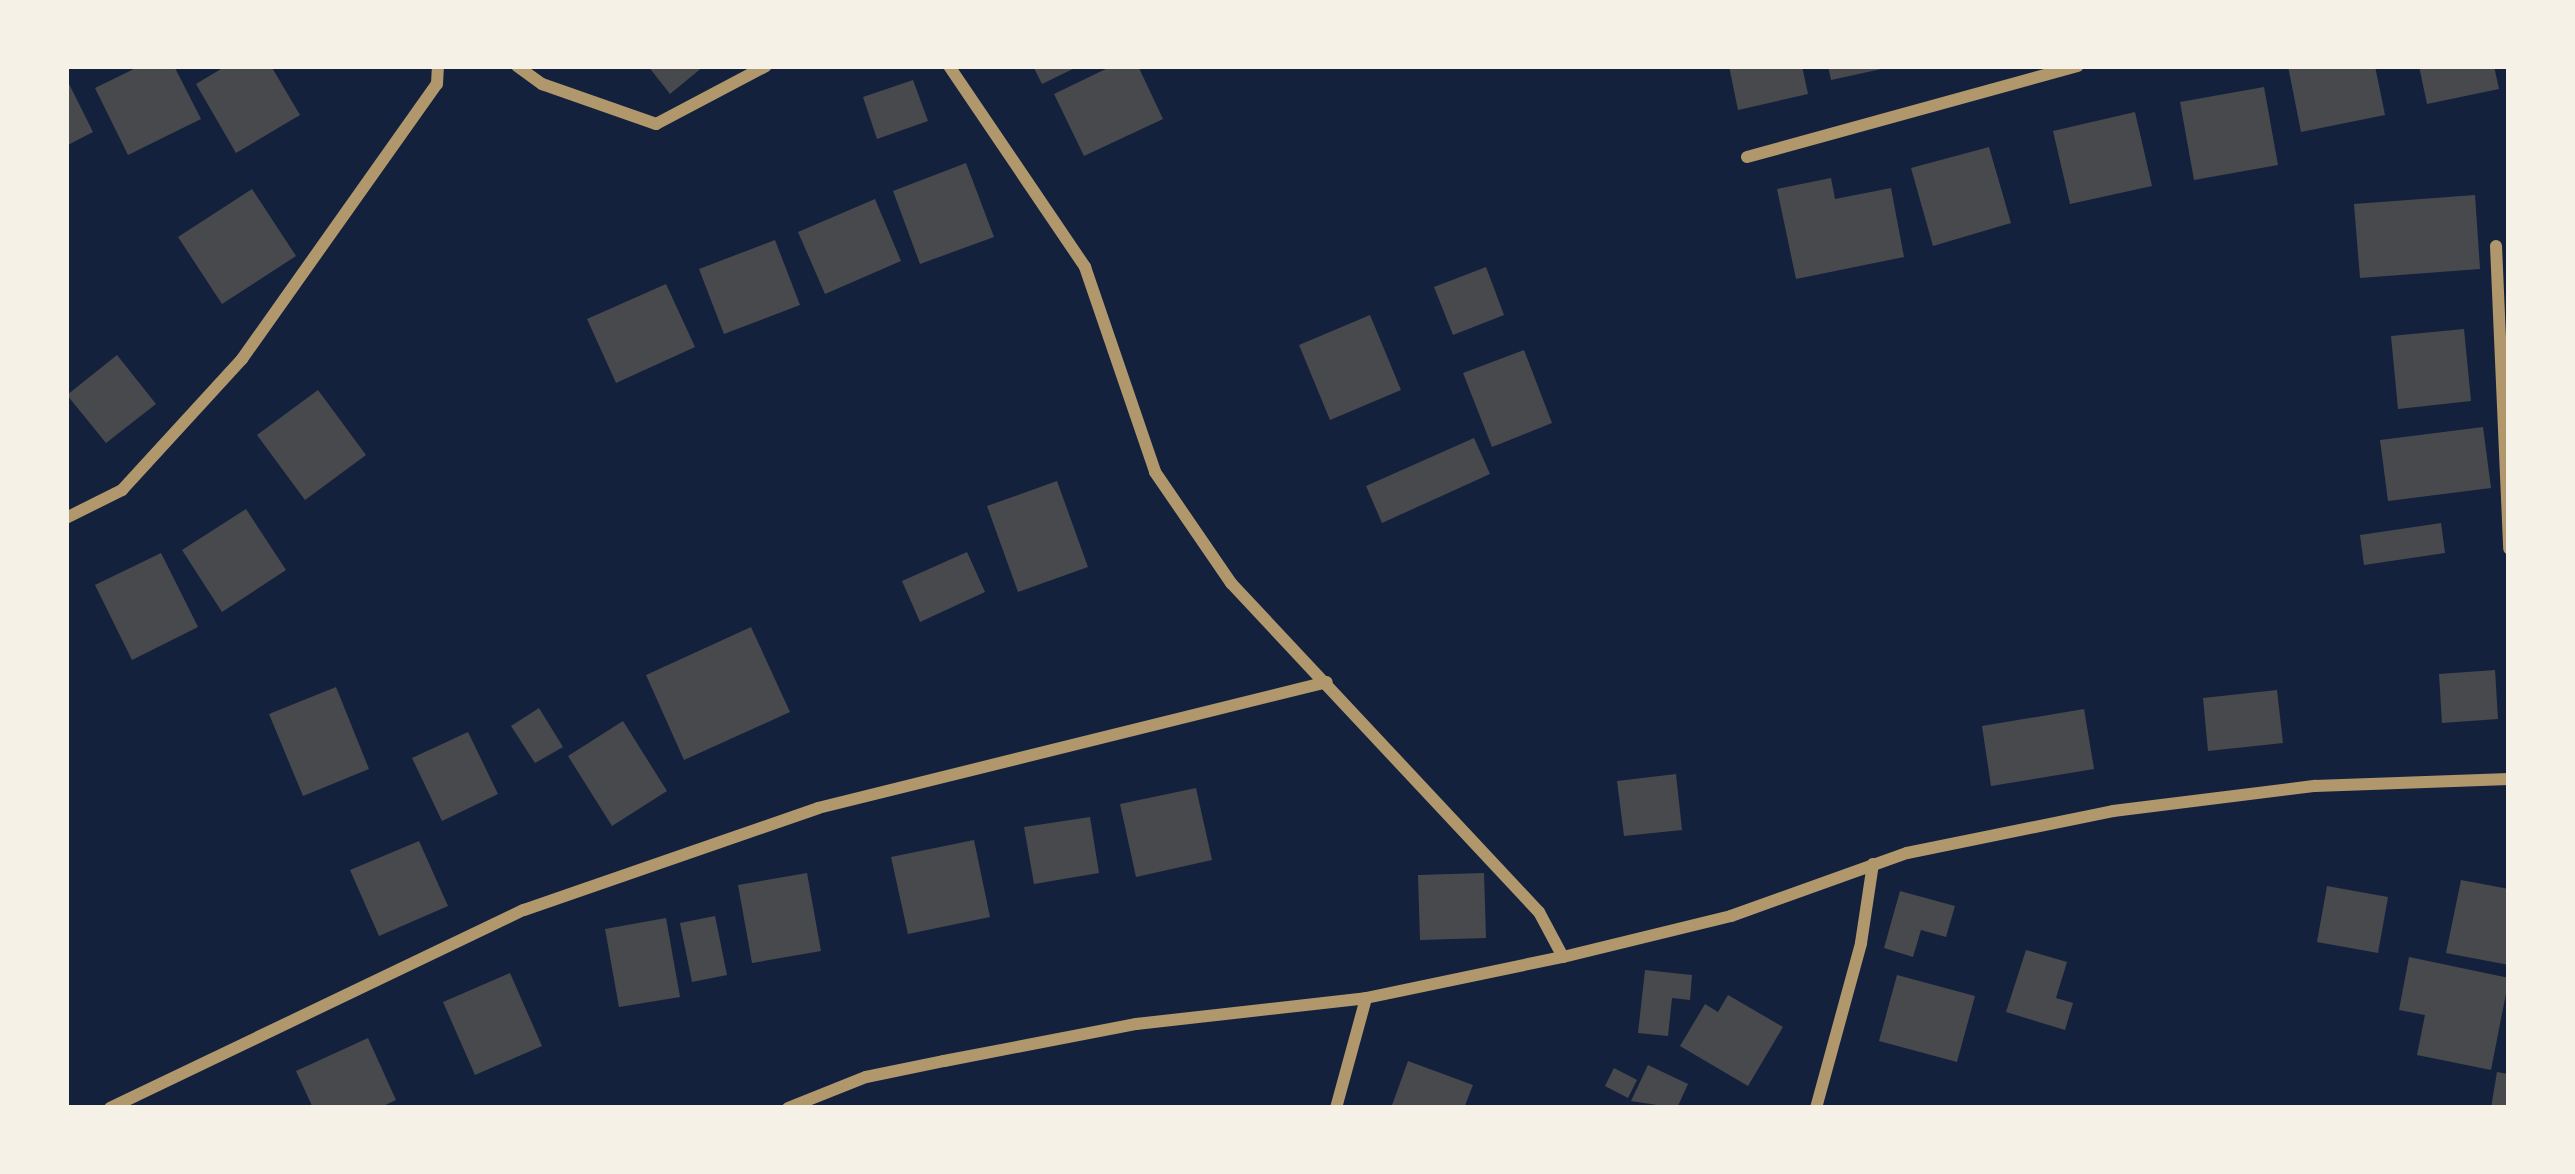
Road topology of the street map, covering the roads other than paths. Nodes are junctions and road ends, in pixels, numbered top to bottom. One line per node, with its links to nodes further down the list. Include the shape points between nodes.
1 (438, 66): 8 (street, via 437,85 242,359 122,490)
2 (517, 66): 3 (street, via 542,85 656,124)
3 (766, 66)
4 (949, 66): 10 (street, via 1085,266 1155,472 1231,583)
5 (2078, 66): 6 (street)
6 (1747, 157)
7 (2496, 246): 9 (street)
8 (66, 518)
9 (2509, 549)
10 (1327, 682): 13 (street, via 1539,912); 15 (street, via 818,808 569,895 356,986)
11 (2509, 779): 12 (street, via 2315,786 2114,812)
12 (1873, 864): 13 (street, via 1731,916); 18 (street, via 1861,943)
13 (1563, 957): 14 (street)
14 (1366, 998): 16 (street, via 1136,1024 866,1077); 17 (street)
15 (110, 1108)
16 (788, 1108)
17 (1336, 1108)
18 (1816, 1108)

